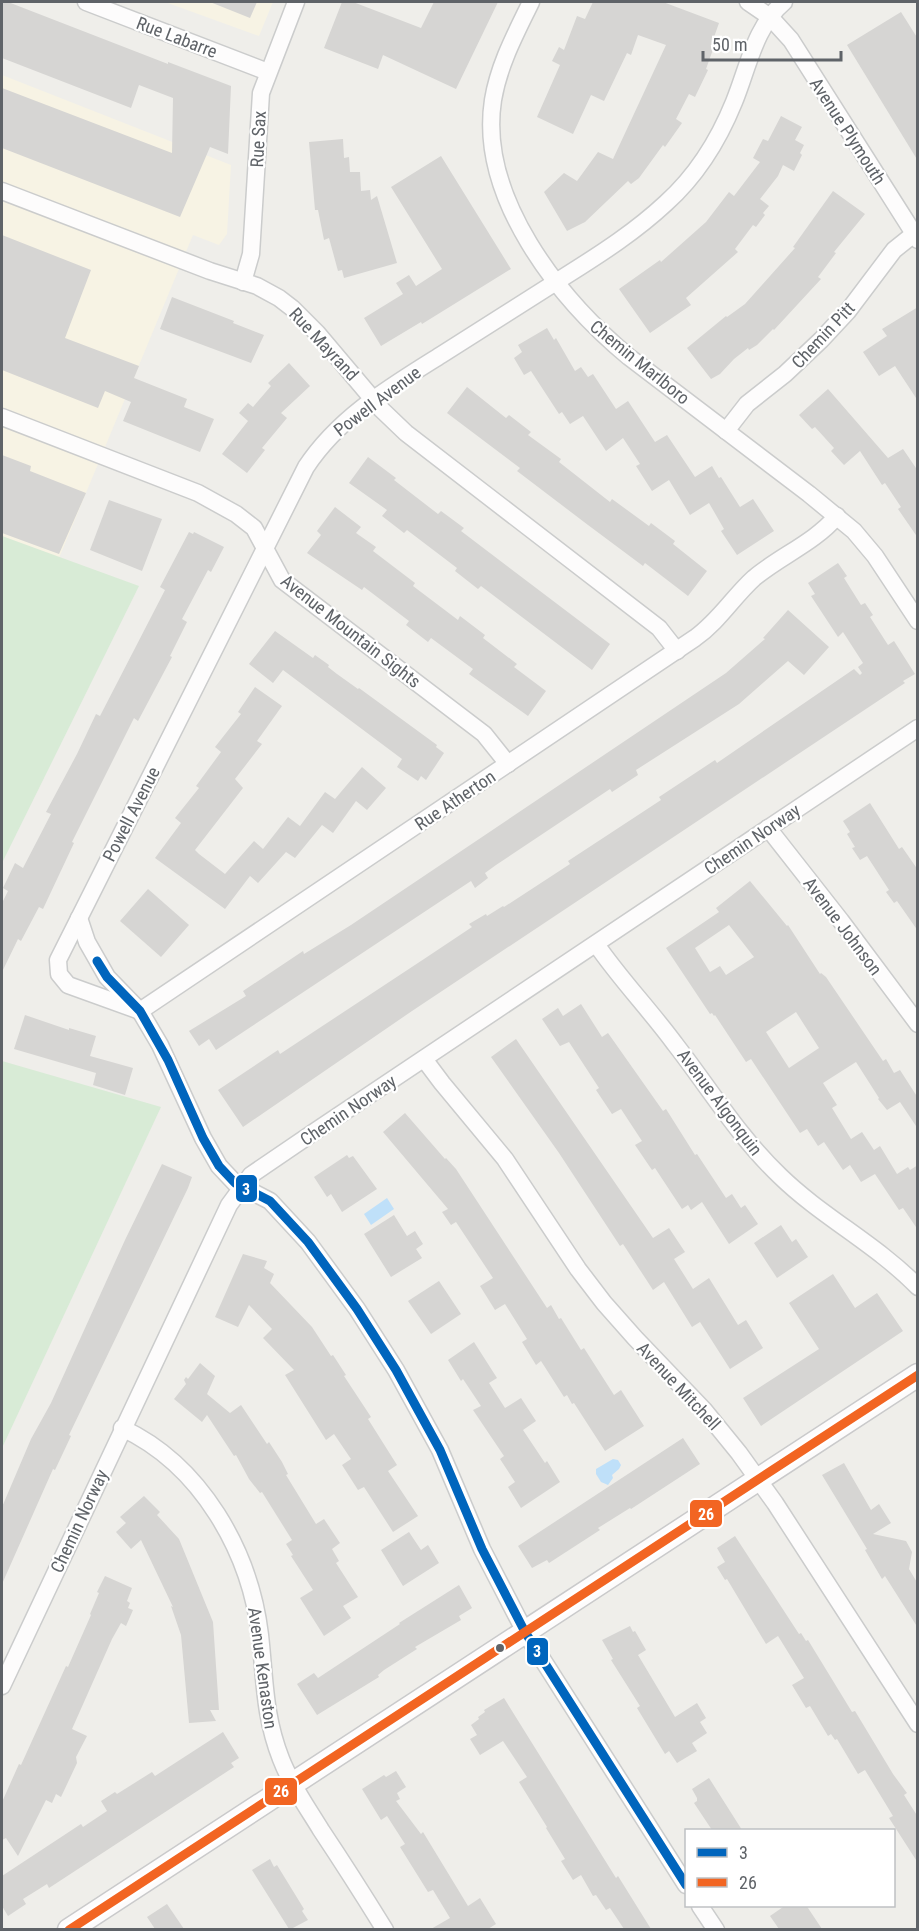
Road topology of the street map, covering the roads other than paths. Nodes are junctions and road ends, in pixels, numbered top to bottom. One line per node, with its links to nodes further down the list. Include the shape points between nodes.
1 (86, 2): 7 (street, Rue Labarre)
2 (296, 2): 7 (street, Rue Sax)
3 (531, 2): 11 (street, Chemin Marlboro, via 498,77 492,141 506,199)
4 (748, 2): 6 (street, Avenue Plymouth)
5 (784, 2): 6 (street, Powell Avenue)
6 (768, 9): 9 (street, Avenue Plymouth); 11 (street, Powell Avenue, via 726,119 704,158 670,199 634,230)
7 (268, 72): 10 (street, Rue Sax, via 259,115 251,254)
8 (2, 191): 10 (street, Rue Mayrand)
9 (916, 237): 14 (street, Chemin Pitt, via 903,241 894,250 825,336 747,404)
10 (243, 282): 12 (street, Rue Mayrand, via 272,293 292,308)
11 (556, 282): 12 (street, Powell Avenue); 14 (street, Chemin Marlboro, via 615,346)
12 (374, 399): 16 (street, Powell Avenue, via 337,428 313,457); 18 (street, Rue Mayrand, via 405,433 659,628)
13 (2, 417): 16 (street, Avenue Mountain Sights, via 198,493 250,524)
14 (726, 430): 15 (street, Chemin Marlboro)
15 (837, 516): 17 (street, Chemin Marlboro, via 864,542); 18 (street, Rue Atherton, via 758,575 714,623)
16 (265, 548): 20 (street, Avenue Mountain Sights, via 282,580 484,734); 22 (street, Powell Avenue)
17 (918, 621)
18 (677, 651): 20 (street, Rue Atherton)
19 (918, 728): 21 (street, Chemin Norway)
20 (508, 764): 24 (street, Rue Atherton)
21 (768, 828): 23 (street, Chemin Norway); 25 (street, Avenue Johnson)
22 (79, 918): 24 (street, via 87,942 107,977); 24 (street, Powell Avenue, via 58,960 61,978 72,987)
23 (596, 944): 26 (street, Chemin Norway); 28 (street, Avenue Algonquin, via 765,1162 809,1202 872,1247)
24 (140, 1011): 27 (street, via 215,1160 223,1172)
25 (918, 1024)
26 (424, 1059): 27 (street, Chemin Norway, via 263,1166); 31 (street, Avenue Mitchell, via 505,1159 604,1303 704,1410)
27 (242, 1186): 30 (street, Chemin Norway, via 229,1205); 32 (street, via 270,1201 308,1242 396,1370 440,1450 482,1549)
28 (918, 1287)
29 (918, 1375): 31 (main road)
30 (122, 1428): 33 (street, Chemin Norway); 35 (street, Avenue Kenaston, via 146,1440 182,1471 207,1500 231,1538 255,1606 268,1719)
31 (758, 1480): 32 (main road); 34 (street, Avenue Mitchell)
32 (525, 1632): 35 (main road); 36 (street)
33 (2, 1686)
34 (918, 1724)
35 (293, 1784): 38 (main road); 39 (street, Avenue Kenaston)
36 (685, 1882)
37 (701, 1907): 40 (street)
38 (84, 1926)
39 (385, 1929)
40 (716, 1929)

